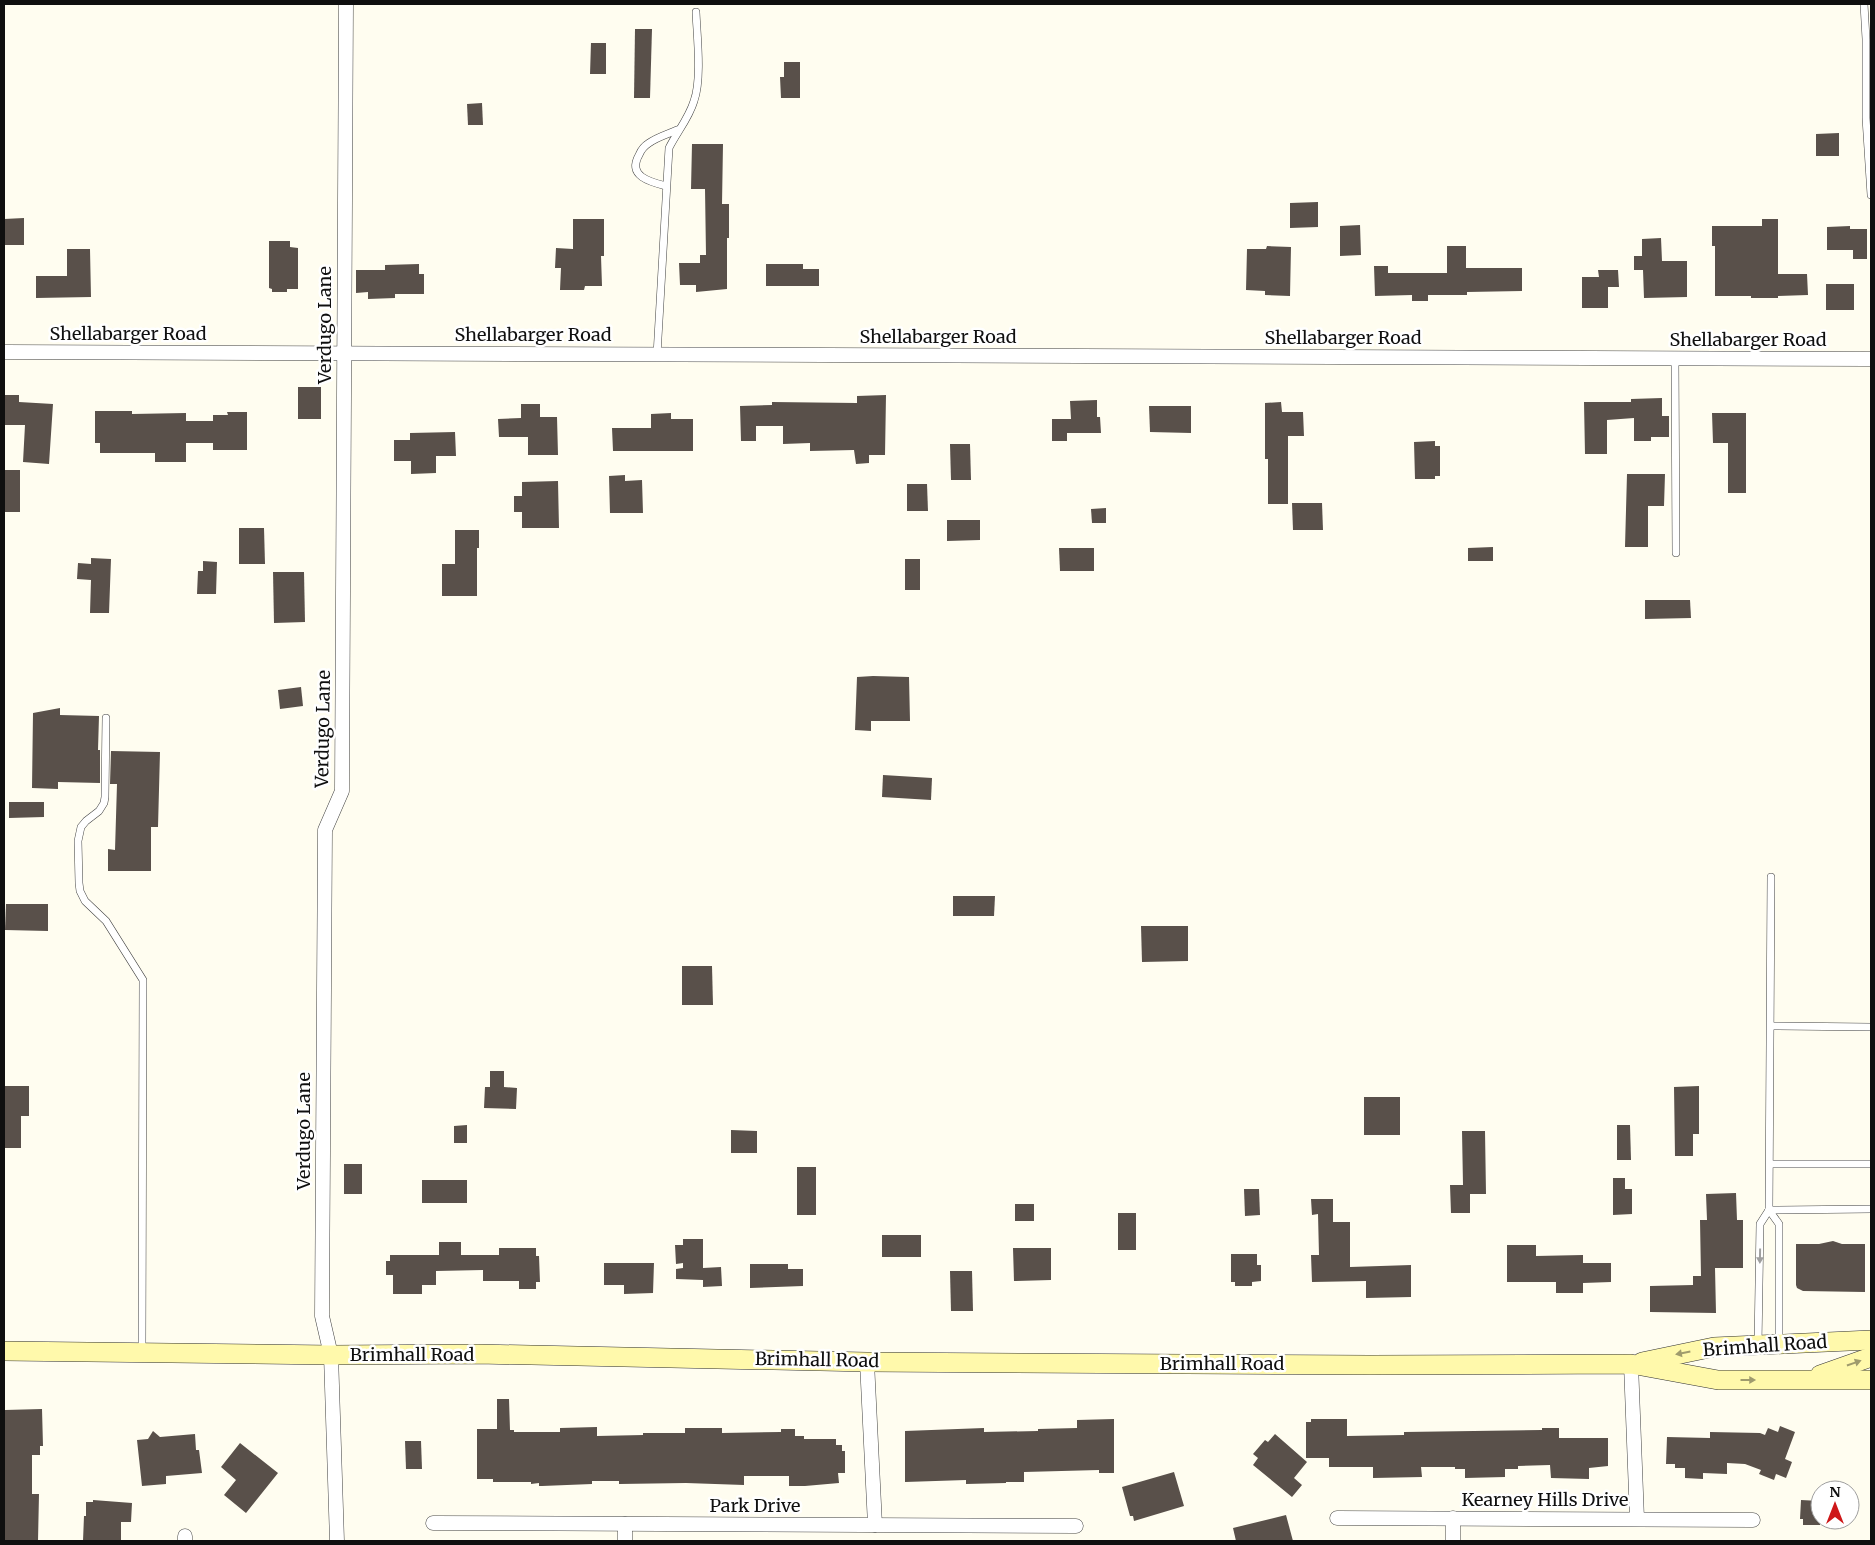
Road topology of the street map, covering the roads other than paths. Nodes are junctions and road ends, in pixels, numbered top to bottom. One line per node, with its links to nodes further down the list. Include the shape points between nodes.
1 (346, 4): 8 (street, Verdugo Lane)
2 (1864, 4): 6 (lane)
3 (696, 12): 4 (lane, via 698,76 695,98)
4 (678, 130): 5 (lane, via 669,148); 5 (lane, via 648,143 636,161 637,172 642,177)
5 (666, 186): 9 (lane)
6 (1871, 195)
7 (4, 352): 8 (street, Shellabarger Road)
8 (344, 353): 9 (street, Shellabarger Road); 26 (street, Verdugo Lane, via 342,791 325,830 322,1316)
9 (657, 355): 10 (street, Shellabarger Road)
10 (1675, 358): 11 (street, Shellabarger Road); 12 (lane)
11 (1871, 359)
12 (1676, 553)
13 (106, 718): 25 (lane, via 105,797 99,811 81,827 79,883 85,901 106,922 143,980)
14 (1771, 877): 15 (lane)
15 (1771, 1026): 16 (lane); 17 (lane)
16 (1871, 1027)
17 (1771, 1164): 18 (lane); 19 (lane)
18 (1871, 1164)
19 (1769, 1210): 20 (lane); 22 (lane, via 1779,1224); 23 (lane, one-way to 23, via 1760,1224)
20 (1871, 1210)
21 (1871, 1340): 22 (street, Brimhall Road)
22 (1779, 1344): 23 (street, Brimhall Road)
23 (1758, 1345): 29 (street, Brimhall Road, one-way to 29, via 1714,1347)
24 (4, 1351): 25 (street, Brimhall Road)
25 (142, 1352): 26 (street, Brimhall Road)
26 (331, 1355): 28 (street, Brimhall Road, via 478,1354); 40 (street, Verdugo Lane)
27 (1871, 1358): 30 (street, one-way to 27)
28 (867, 1362): 29 (street, Brimhall Road); 38 (street)
29 (1631, 1364): 30 (street, Brimhall Road, one-way to 30, via 1718,1380); 34 (street)
30 (1804, 1380): 31 (street, Brimhall Road)
31 (1871, 1380)
32 (1337, 1518): 33 (street, Kearney Hills Drive)
33 (1453, 1518): 34 (street, Kearney Hills Drive); 42 (street)
34 (1637, 1519): 35 (street, Kearney Hills Drive)
35 (1753, 1520)
36 (433, 1523): 37 (street, Park Drive)
37 (625, 1524): 38 (street, Park Drive); 41 (street)
38 (875, 1525): 39 (street, Park Drive)
39 (1076, 1526)
40 (337, 1541)
41 (625, 1541)
42 (1453, 1541)

